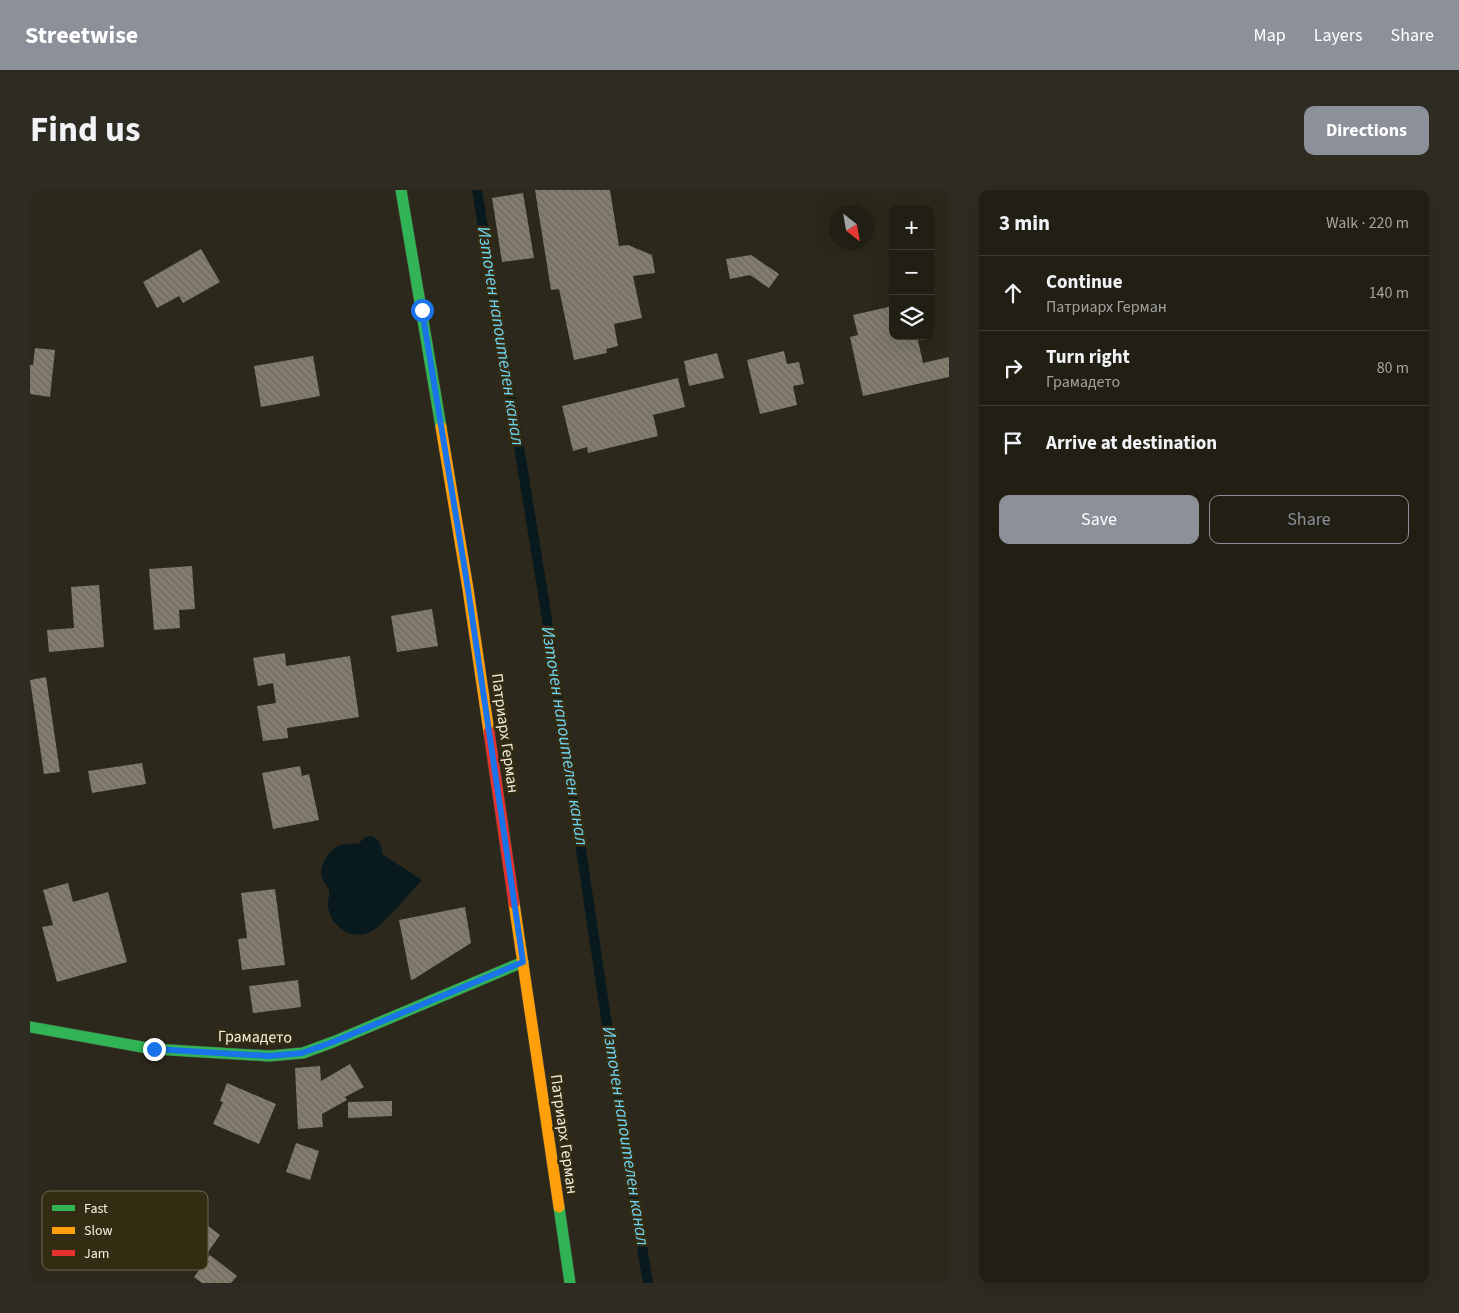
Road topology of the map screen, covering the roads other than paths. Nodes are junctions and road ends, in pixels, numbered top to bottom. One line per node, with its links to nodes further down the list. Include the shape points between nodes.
1 (401, 190): 2 (street, Патриарх Герман, via 468,589)
2 (523, 962): 3 (street, Грамадето, via 302,1053 269,1056 154,1049); 4 (street, Патриарх Герман)
3 (30, 1027)
4 (570, 1283)

